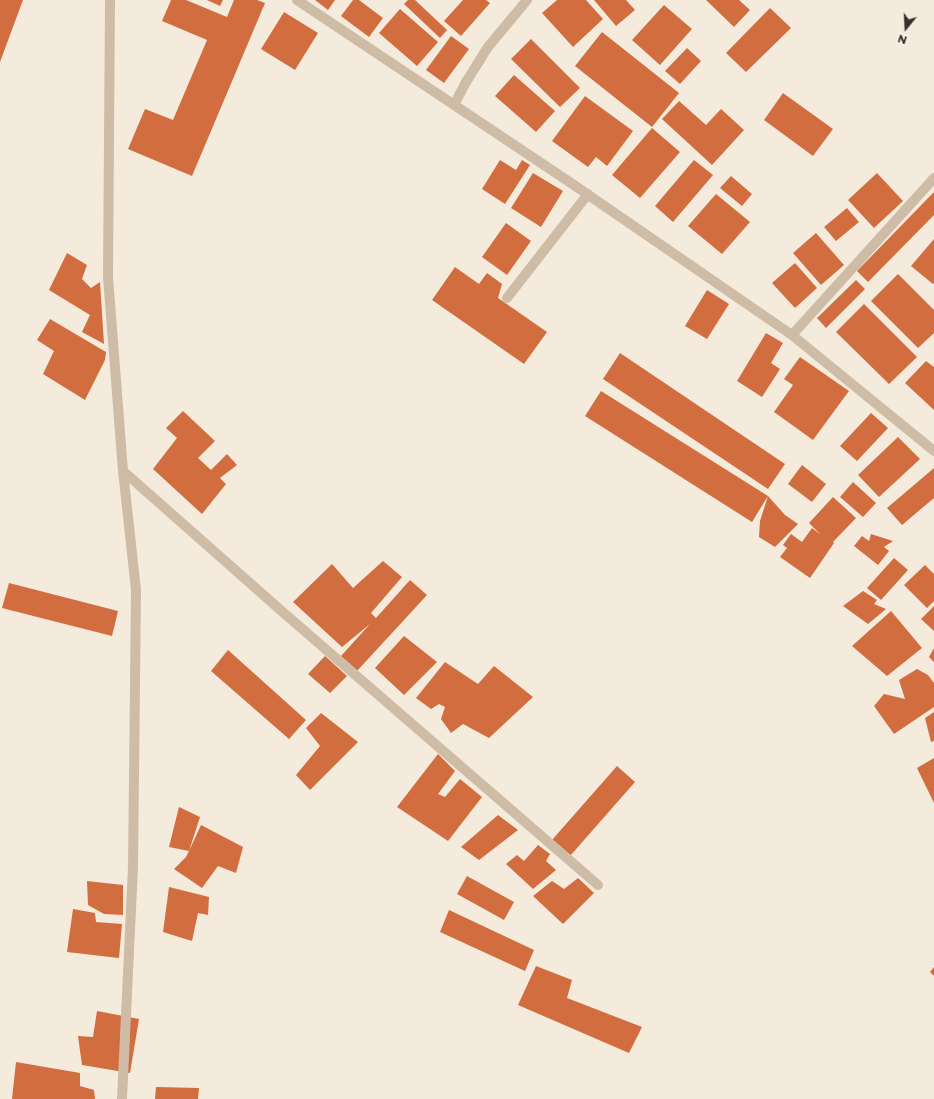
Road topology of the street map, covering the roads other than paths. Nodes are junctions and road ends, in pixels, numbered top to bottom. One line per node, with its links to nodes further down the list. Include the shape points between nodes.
1 (110, 0): 10 (street, via 108,277)
2 (297, 0): 4 (street)
3 (527, 0): 4 (street, via 488,47)
4 (454, 105): 6 (street)
5 (934, 178): 8 (street)
6 (588, 194): 7 (street); 8 (street)
7 (507, 298)
8 (792, 335): 9 (street)
9 (934, 451)
10 (123, 471): 11 (street); 12 (street, via 136,590 133,867)
11 (598, 885)
12 (122, 1099)

